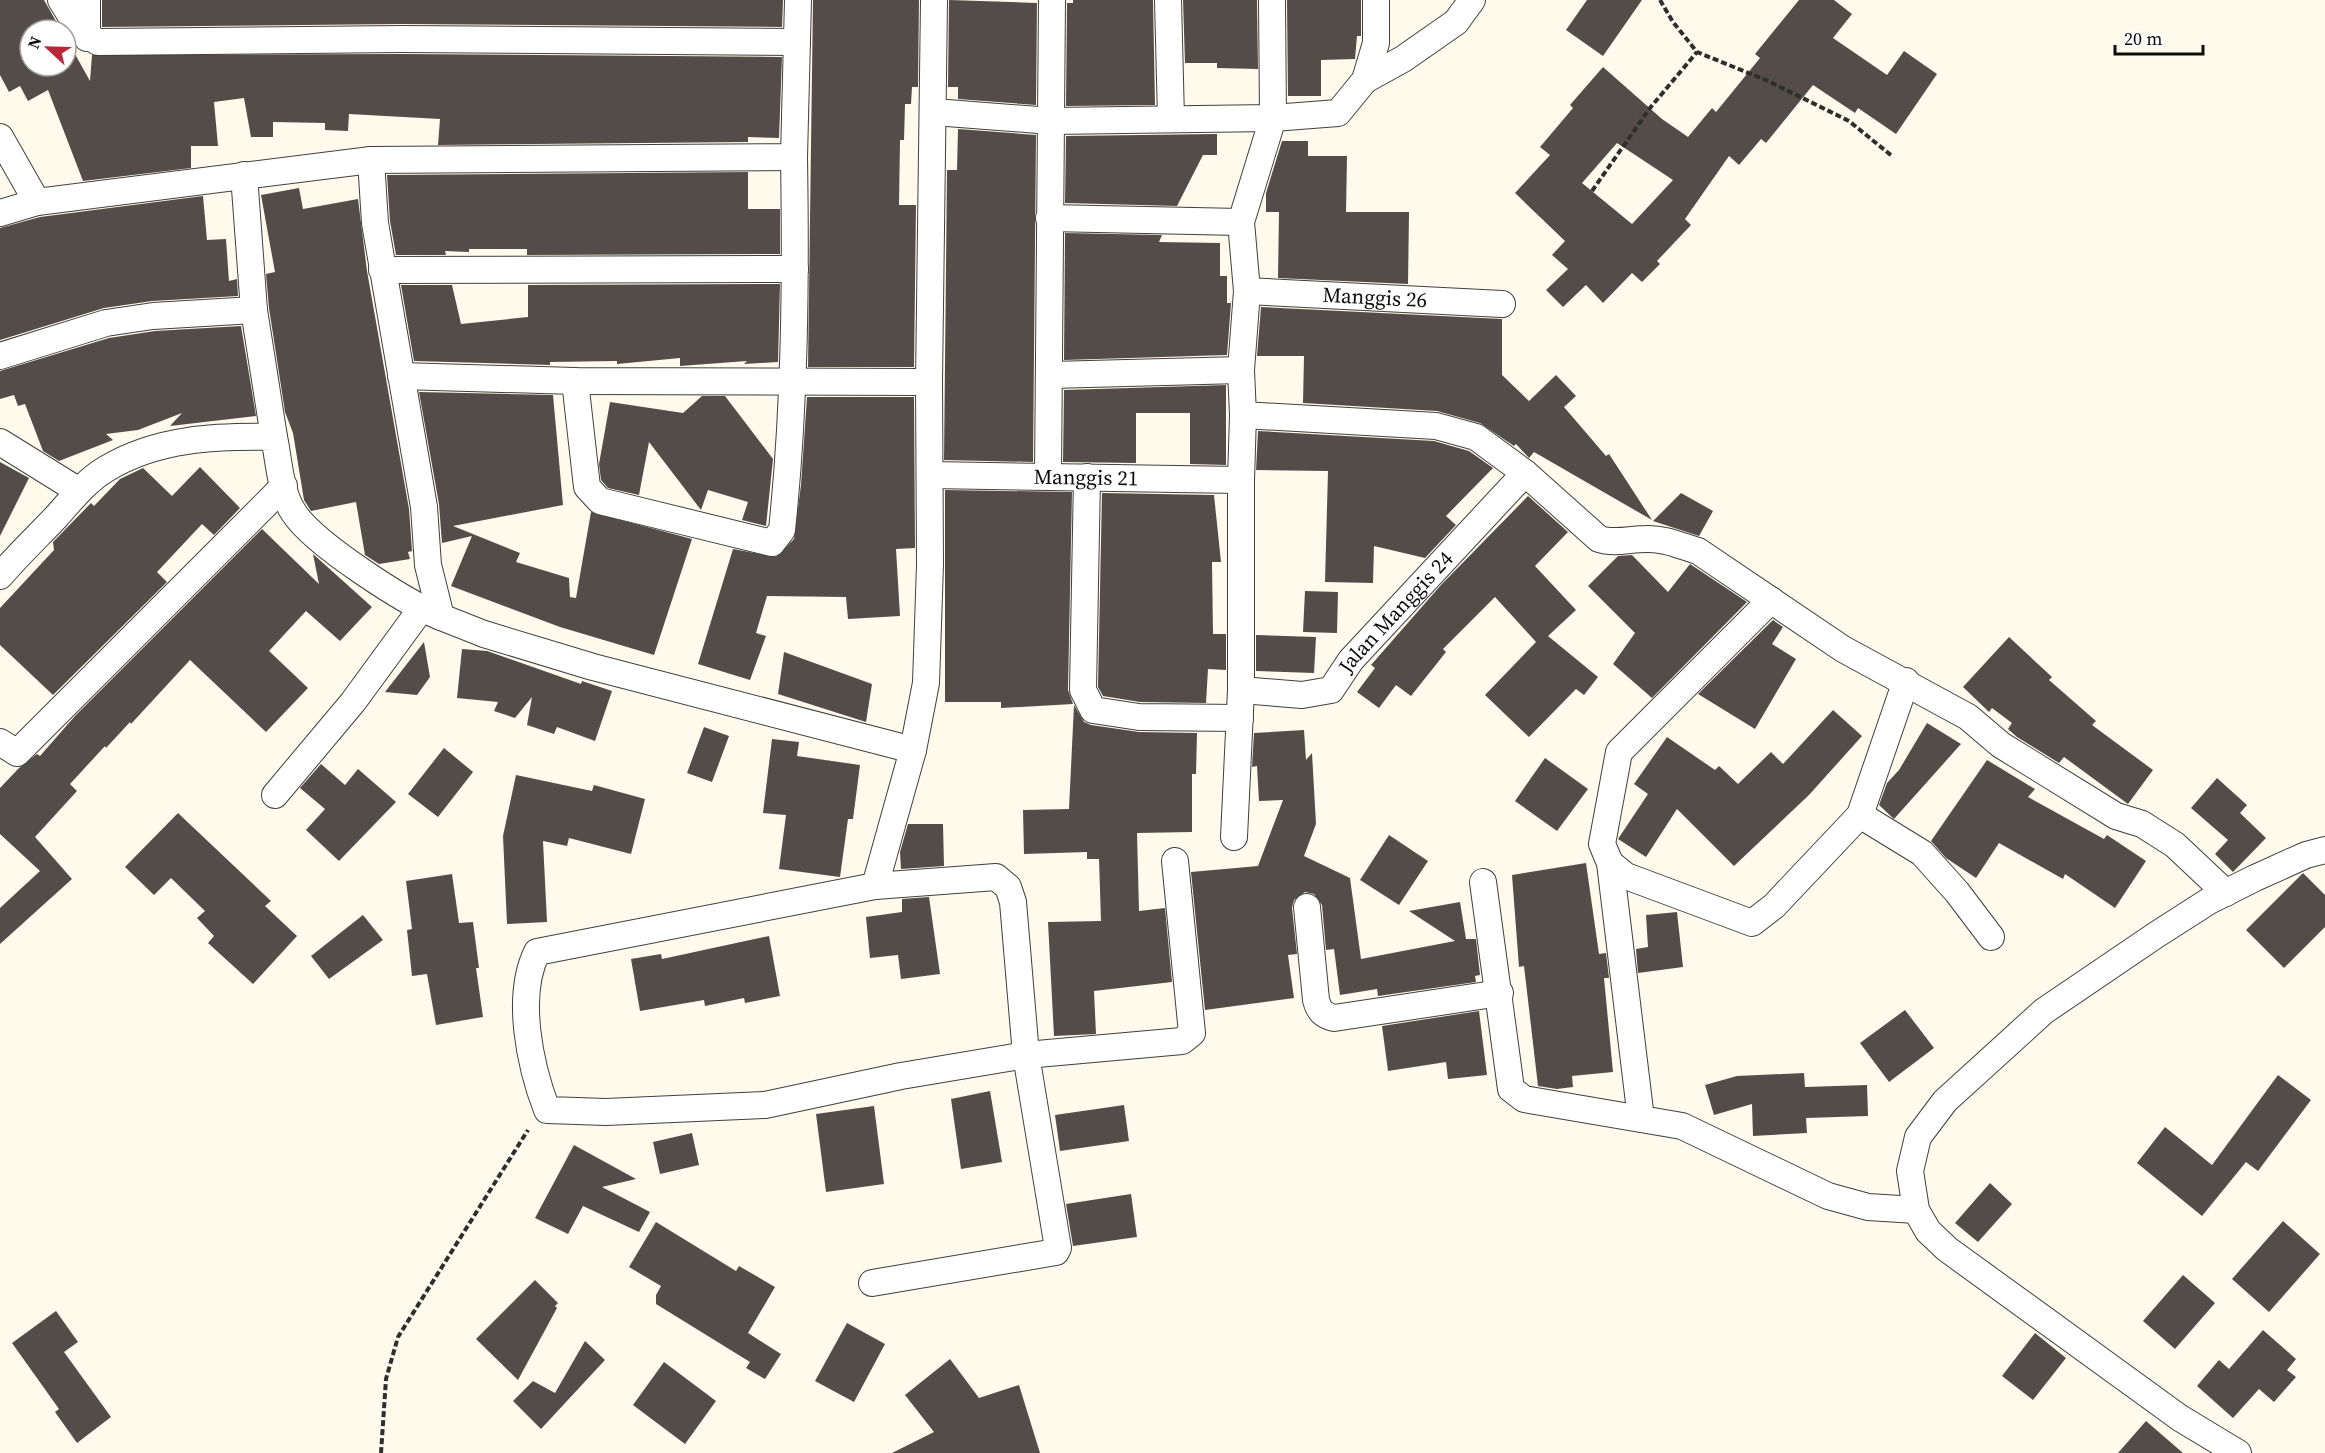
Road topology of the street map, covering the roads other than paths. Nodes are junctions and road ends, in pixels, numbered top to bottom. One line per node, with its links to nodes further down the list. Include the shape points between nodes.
1 (61, 0): 10 (street)
2 (87, 0): 10 (street)
3 (798, 0): 11 (street)
4 (934, 0): 13 (street)
5 (1052, 0): 16 (street)
6 (1168, 0): 15 (street)
7 (1272, 0): 14 (street)
8 (1376, 0): 12 (street, via 1376,43)
9 (1472, 0): 12 (street, via 1456,22)
10 (87, 38): 11 (street, via 98,42)
11 (797, 42): 18 (street)
12 (1365, 80): 14 (street, via 1338,113)
13 (934, 112): 16 (street); 36 (street)
14 (1273, 118): 15 (street); 24 (street)
15 (1171, 119): 16 (street)
16 (1051, 120): 23 (street)
17 (0, 138): 21 (street)
18 (794, 157): 19 (street); 25 (street)
19 (371, 160): 20 (street); 26 (street)
20 (244, 174): 21 (street); 29 (street)
21 (37, 202): 22 (street)
22 (0, 213)
23 (1049, 218): 24 (street); 32 (street)
24 (1241, 222): 27 (street)
25 (795, 269): 26 (street); 35 (street)
26 (382, 270): 33 (street)
27 (1247, 291): 28 (street, Manggis 26); 31 (street)
28 (1502, 304)
29 (254, 310): 30 (street, via 106,323); 38 (street)
30 (0, 357)
31 (1241, 370): 32 (street); 37 (street)
32 (1051, 375): 42 (street)
33 (401, 376): 34 (street); 49 (street, via 424,507)
34 (575, 381): 35 (street); 35 (street, via 587,487 600,501 772,543 782,530)
35 (792, 382): 36 (street)
36 (929, 382): 41 (street)
37 (1243, 416): 40 (street, via 1436,426 1476,437); 44 (street)
38 (274, 437): 45 (street); 46 (street, via 204,438 170,443 104,470)
39 (0, 442): 46 (street)
40 (1525, 473): 48 (street, via 1599,539 1610,543 1649,538 1698,551); 51 (street, Jalan Manggis 24, via 1351,660 1331,690 1302,695)
41 (930, 475): 42 (street, Manggis 21); 53 (street, via 926,683)
42 (1048, 475): 43 (street, Manggis 21)
43 (1087, 477): 44 (street, Manggis 21); 52 (street, via 1083,690 1093,710 1139,717)
44 (1240, 480): 51 (street)
45 (284, 486): 49 (street, via 294,513 320,539 374,580); 54 (street)
46 (79, 491): 47 (street)
47 (0, 576)
48 (1771, 600): 50 (street, via 1843,648); 60 (street, via 1619,752 1602,844)
49 (431, 613): 53 (street, via 484,634 593,667); 55 (street)
50 (1906, 681): 56 (street); 63 (street, via 1968,717 2001,745 2116,816 2142,824 2175,844)
51 (1241, 690): 52 (street)
52 (1240, 718): 57 (street)
53 (914, 750): 62 (street)
54 (6, 755)
55 (275, 795)
56 (1860, 815): 60 (street, via 1774,906 1752,923 1626,876); 65 (street, via 1922,853)
57 (1234, 837)
58 (2325, 850): 63 (street)
59 (1175, 861): 67 (street, via 1192,1033 1182,1041)
60 (1610, 863): 68 (street)
61 (1483, 882): 66 (street)
62 (876, 886): 67 (street, via 996,877 1008,887 1013,902); 67 (street, via 537,952 527,981 526,1015 538,1087 547,1110 606,1112 765,1105)
63 (2226, 893): 69 (street, via 2044,1011 1945,1101 1918,1137 1910,1171)
64 (1307, 907): 66 (street, via 1316,1000 1318,1010 1326,1016 1334,1018)
65 (1991, 937)
66 (1500, 993): 68 (street, via 1511,1089 1516,1095)
67 (1026, 1055): 70 (street, via 1059,1240 1056,1252)
68 (1641, 1119): 69 (street, via 1682,1126 1828,1196 1868,1207)
69 (1916, 1210): 71 (street, via 1928,1230 1947,1249 2180,1418)
70 (872, 1283)
71 (2238, 1453)

